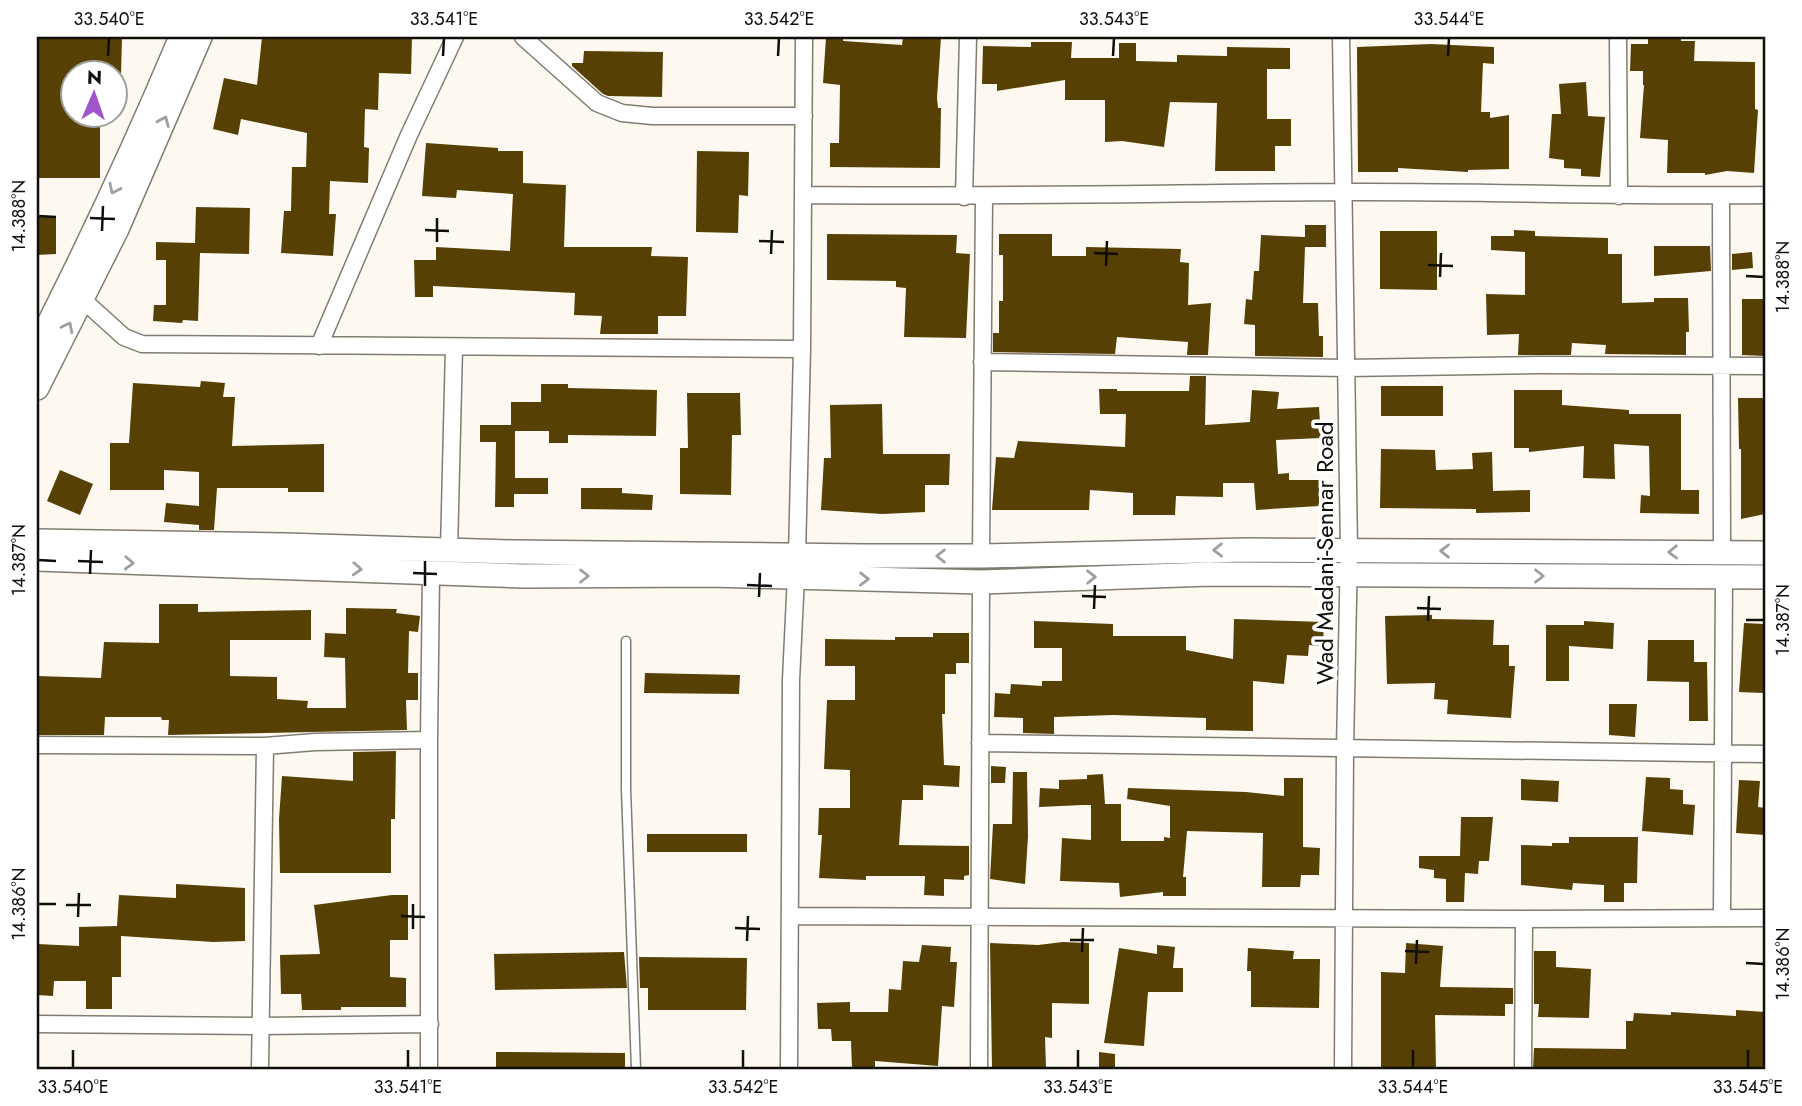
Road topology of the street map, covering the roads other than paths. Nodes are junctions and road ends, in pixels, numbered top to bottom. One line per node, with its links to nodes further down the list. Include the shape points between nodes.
1 (181, 37): 18 (street, one-way to 18, via 147,119)
2 (200, 37): 17 (street, one-way to 2)
3 (455, 37): 19 (street)
4 (523, 37): 9 (street, via 597,103 622,113)
5 (804, 37): 9 (street)
6 (968, 37): 15 (street)
7 (1341, 37): 10 (street, Wad Madani-Sennar Road)
8 (1618, 37): 13 (street)
9 (804, 116): 11 (street)
10 (1343, 192): 13 (street); 16 (street); 25 (street, Wad Madani-Sennar Road)
11 (803, 195): 15 (street); 21 (street)
12 (1765, 195): 14 (street)
13 (1619, 196): 14 (street)
14 (1721, 196): 23 (street)
15 (964, 197): 16 (street)
16 (984, 197): 22 (street)
17 (82, 299): 19 (street, via 124,337 142,344); 26 (street, one-way to 17)
18 (37, 346)
19 (319, 346): 20 (street)
20 (454, 347): 21 (street); 28 (street)
21 (802, 349): 34 (street)
22 (982, 362): 25 (street); 32 (street)
23 (1722, 366): 24 (street); 25 (street); 30 (street)
24 (1765, 366)
25 (1346, 368): 29 (street, Wad Madani-Sennar Road)
26 (37, 388)
27 (37, 541): 28 (street)
28 (449, 550): 34 (street)
29 (1349, 550): 30 (street, one-way to 29); 32 (street, one-way to 32); 36 (street, Wad Madani-Sennar Road)
30 (1722, 551): 31 (street)
31 (1765, 552)
32 (981, 556): 34 (street, one-way to 34)
33 (37, 559): 35 (street, one-way to 35)
34 (796, 566): 35 (street, one-way to 34, via 710,575); 39 (street, one-way to 39); 48 (street)
35 (431, 573): 41 (street)
36 (1349, 574): 37 (street, one-way to 37); 39 (street, one-way to 36); 45 (street, Wad Madani-Sennar Road)
37 (1724, 577): 38 (street); 46 (street)
38 (1765, 577)
39 (981, 582): 42 (street)
40 (626, 641): 59 (lane)
41 (429, 740): 44 (street); 55 (street)
42 (980, 743): 45 (street); 49 (street)
43 (37, 745): 44 (street)
44 (265, 746): 56 (street)
45 (1345, 748): 46 (street); 51 (street, Wad Madani-Sennar Road)
46 (1721, 753): 47 (street); 50 (street)
47 (1765, 754)
48 (790, 916): 49 (street); 60 (street)
49 (978, 916): 51 (street); 61 (street)
50 (1722, 917): 52 (street); 53 (street)
51 (1343, 918): 53 (street); 62 (street, Wad Madani-Sennar Road)
52 (1765, 918)
53 (1524, 919): 63 (street)
54 (37, 1024): 56 (street)
55 (430, 1024): 56 (street); 58 (street)
56 (262, 1026): 57 (street)
57 (260, 1069)
58 (429, 1069)
59 (636, 1069)
60 (789, 1069)
61 (979, 1069)
62 (1343, 1069)
63 (1523, 1069)

